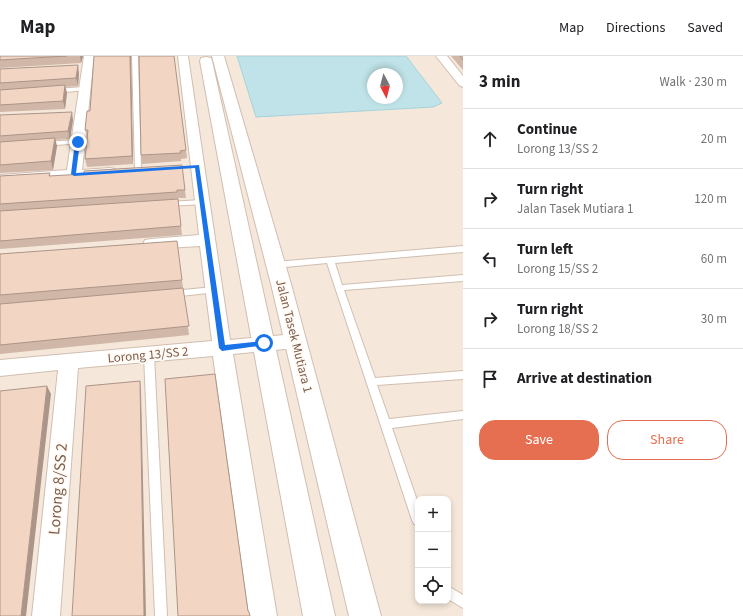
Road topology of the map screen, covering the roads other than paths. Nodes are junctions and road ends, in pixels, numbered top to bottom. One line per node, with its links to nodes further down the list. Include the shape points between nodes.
1 (135, 56): 16 (lane)
2 (183, 56): 19 (street, via 190,167)
3 (205, 56): 31 (street)
4 (218, 56): 25 (street, Jalan Tasek Mutiara 1)
5 (444, 60): 7 (street); 8 (street)
6 (85, 64): 9 (street)
7 (463, 66)
8 (463, 83)
9 (84, 89): 10 (lane); 12 (street)
10 (46, 91)
11 (67, 114): 12 (street)
12 (81, 114): 13 (street)
13 (78, 142): 14 (lane); 17 (street)
14 (39, 144)
15 (153, 169): 16 (street)
16 (138, 170): 17 (street)
17 (74, 174): 18 (street)
18 (0, 179)
19 (202, 202): 20 (lane); 21 (street)
20 (163, 204)
21 (208, 240): 22 (street); 28 (street)
22 (138, 245)
23 (463, 249): 24 (lane)
24 (330, 261): 25 (lane); 27 (lane)
25 (275, 264): 30 (street, Jalan Tasek Mutiara 1)
26 (463, 278): 27 (lane)
27 (339, 288): 37 (lane)
28 (214, 290): 29 (lane); 32 (street)
29 (167, 294)
30 (295, 341): 31 (street, Lorong 13/SS 2); 47 (street, Jalan Tasek Mutiara 1)
31 (264, 343): 32 (street, Lorong 13/SS 2); 46 (street)
32 (222, 348): 33 (street, Lorong 13/SS 2); 45 (street)
33 (149, 355): 34 (street, Lorong 13/SS 2); 44 (lane)
34 (69, 362): 35 (street, Lorong 13/SS 2); 43 (street, Lorong 8/SS 2)
35 (0, 368)
36 (463, 374): 37 (lane)
37 (371, 382): 39 (lane)
38 (463, 416): 39 (lane)
39 (385, 424): 40 (lane)
40 (415, 511)
41 (451, 594): 42 (lane)
42 (463, 602)
43 (46, 616)
44 (161, 616)
45 (263, 616)
46 (318, 616)
47 (365, 616)

